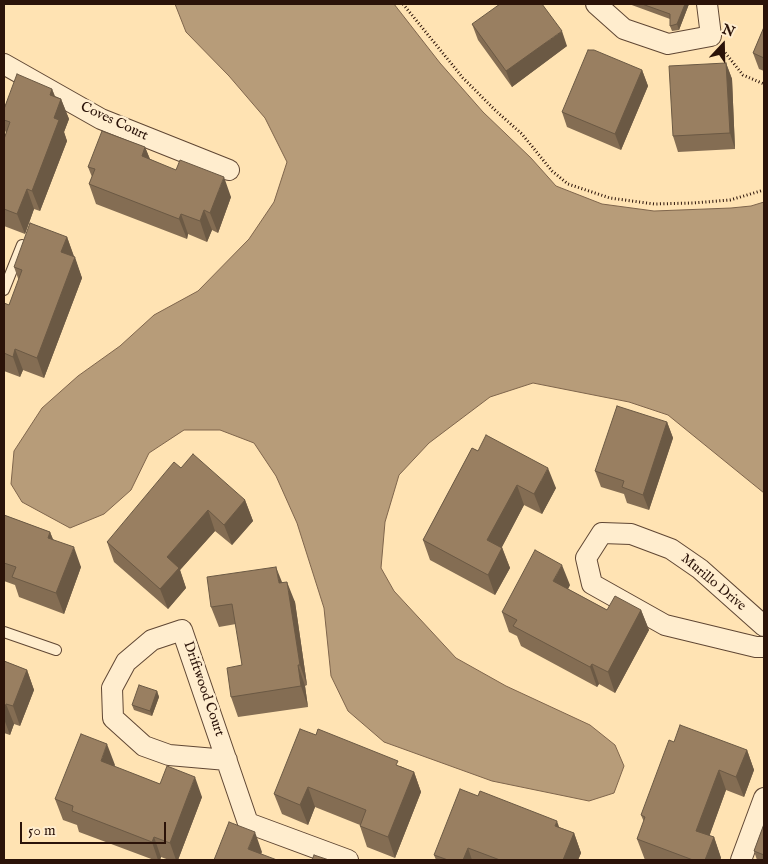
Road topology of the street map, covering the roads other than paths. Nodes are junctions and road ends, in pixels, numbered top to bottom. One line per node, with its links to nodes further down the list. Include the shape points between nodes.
1 (596, 4): 2 (street, via 624,29 668,44 711,36)
2 (707, 4)
3 (5, 69): 4 (street, Coves Court, via 101,119)
4 (229, 170)
5 (22, 245): 6 (lane)
6 (4, 290)
7 (764, 626): 9 (street, Murillo Drive, via 700,569 670,549 630,534 602,534 586,558 592,584 665,625)
8 (4, 632): 10 (lane)
9 (764, 647)
10 (56, 650)
11 (227, 760): 11 (street, Driftwood Court, via 182,630 152,640 126,662 112,688 113,718 144,746 169,755); 13 (street, Driftwood Court, via 248,823)
12 (764, 798): 14 (street)
13 (348, 860)
14 (741, 860)

